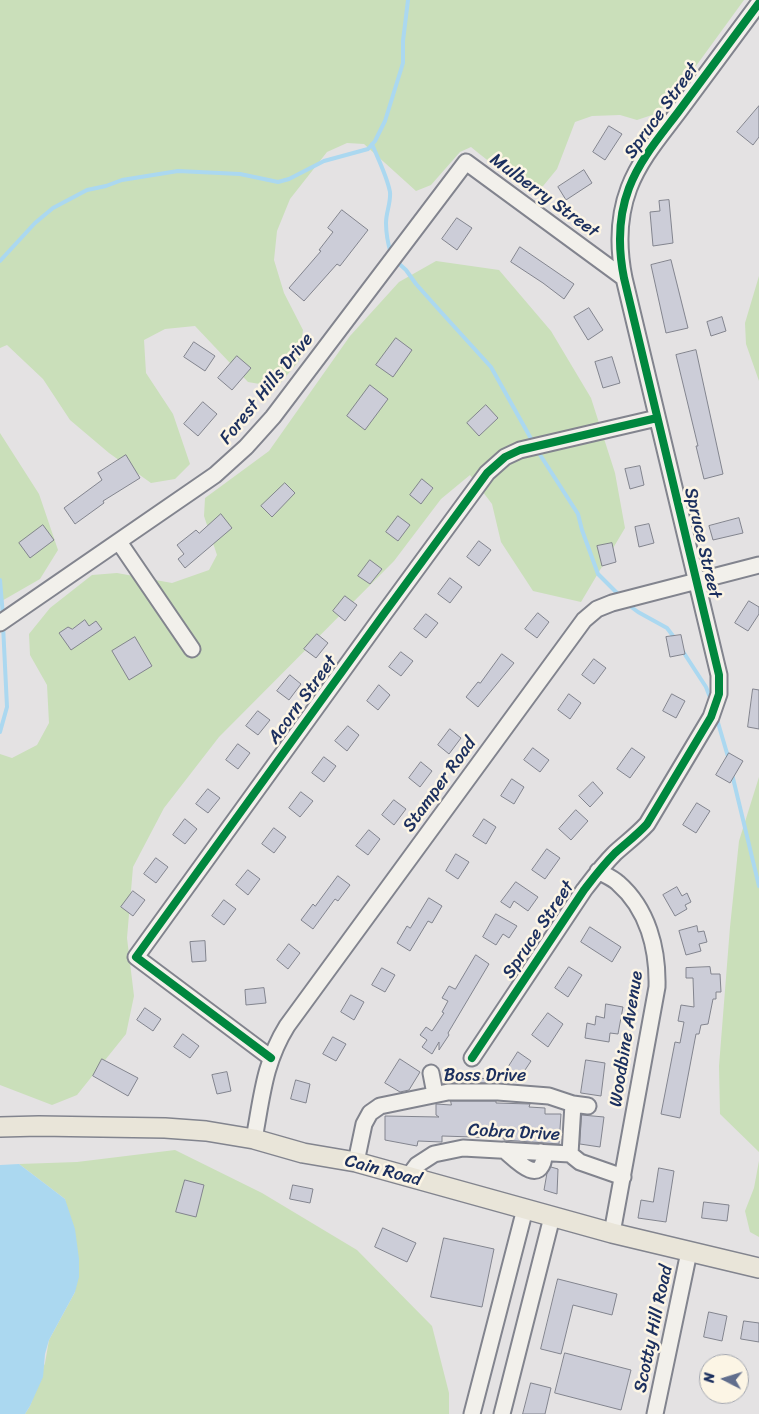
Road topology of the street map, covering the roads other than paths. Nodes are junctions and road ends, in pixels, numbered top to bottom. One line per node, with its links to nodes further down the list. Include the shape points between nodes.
1 (759, 4): 3 (street, Spruce Street, via 635,173 624,204 620,229)
2 (466, 162): 3 (street, Mulberry Street); 5 (street, Forest Hills Drive, via 246,448 215,475)
3 (624, 278): 4 (street, Spruce Street)
4 (657, 418): 7 (street, Spruce Street); 11 (street, Acorn Street, via 520,450 493,467 382,615 136,957)
5 (119, 542): 8 (street, Forest Hills Drive); 9 (street)
6 (759, 565): 7 (street, Stamper Road)
7 (696, 581): 10 (street, Spruce Street, via 719,675 719,694 714,710 647,824); 11 (street, Stamper Road, via 612,603 597,609 584,620 287,1026)
8 (0, 623)
9 (192, 649)
10 (598, 871): 12 (street, Spruce Street); 20 (street, Woodbine Avenue, via 618,883 639,908 652,938 657,971 657,987)
11 (271, 1058): 16 (street, Stamper Road)
12 (472, 1058)
13 (431, 1073): 14 (street)
14 (434, 1094): 17 (street, Boss Drive, via 498,1092 549,1096 581,1105); 18 (street, Boss Drive, via 380,1106 370,1113 364,1124)
15 (0, 1127): 16 (main road, Cain Road, via 165,1128)
16 (254, 1139): 18 (main road, Cain Road, via 303,1153)
17 (570, 1154): 19 (street, Cobra Drive, via 463,1148 434,1154 417,1165); 20 (street, Cobra Drive, via 580,1162)
18 (356, 1162): 19 (main road, Cain Road)
19 (408, 1177): 21 (main road, Cain Road)
20 (623, 1177): 23 (street, Woodbine Avenue)
21 (525, 1209): 22 (main road, Cain Road); 26 (street)
22 (552, 1217): 23 (main road, Cain Road); 27 (street)
23 (612, 1233): 24 (main road, Cain Road)
24 (689, 1252): 25 (main road, Cain Road); 28 (street, Scotty Hill Road)
25 (759, 1268)
26 (472, 1414)
27 (502, 1414)
28 (655, 1414)

